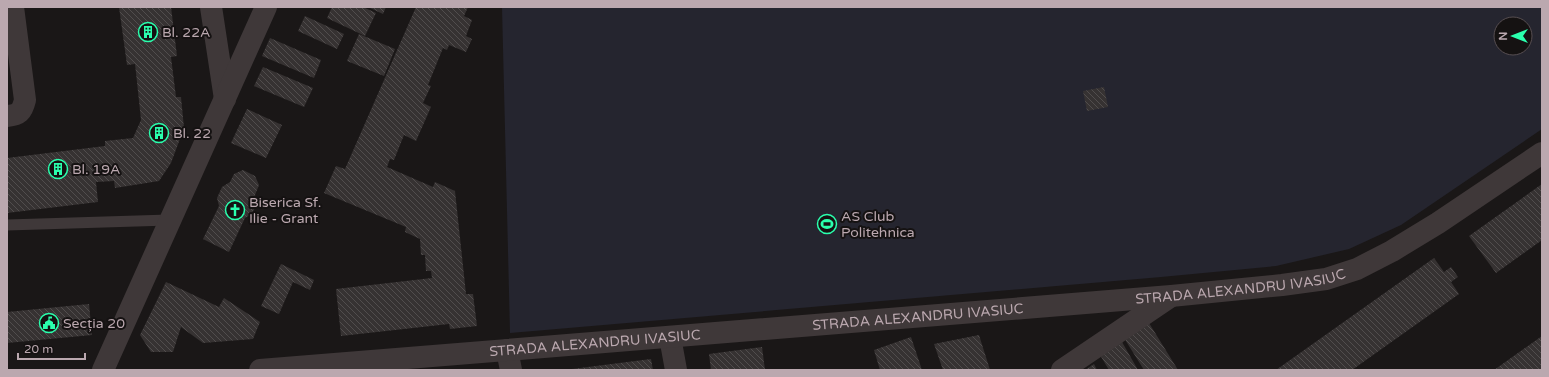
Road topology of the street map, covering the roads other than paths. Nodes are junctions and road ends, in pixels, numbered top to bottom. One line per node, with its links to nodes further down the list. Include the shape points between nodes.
1 (13, 7): 5 (street, via 25,100 22,110 16,115)
2 (211, 7): 4 (street)
3 (266, 7): 4 (street)
4 (225, 99): 7 (street)
5 (7, 116)
6 (1542, 153): 9 (street, STRADA ALEXANDRU IVASIUC, via 1438,223 1357,269 1326,279)
7 (169, 220): 8 (lane); 12 (street)
8 (7, 225)
9 (1171, 296): 10 (street, STRADA ALEXANDRU IVASIUC); 15 (street)
10 (670, 337): 11 (street, STRADA ALEXANDRU IVASIUC); 14 (street)
11 (509, 360): 13 (street, STRADA ALEXANDRU IVASIUC)
12 (103, 370)
13 (260, 370)
14 (676, 370)
15 (1062, 370)

